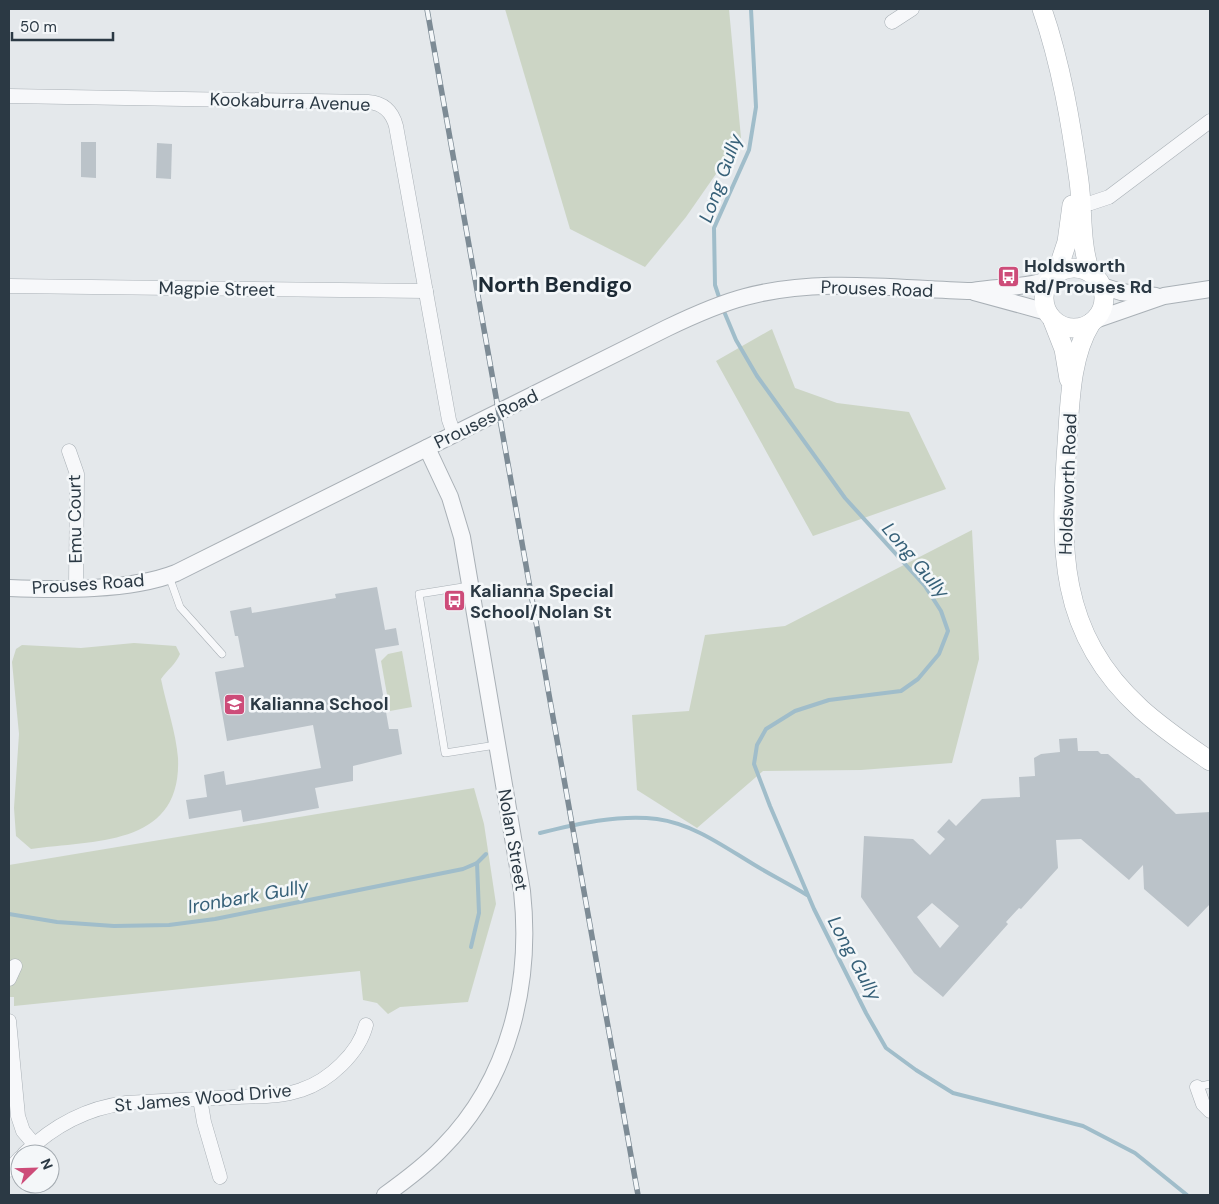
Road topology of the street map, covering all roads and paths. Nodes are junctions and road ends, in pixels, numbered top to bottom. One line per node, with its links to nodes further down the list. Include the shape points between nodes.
1 (912, 9): 3 (street)
2 (1042, 9): 6 (main road, via 1063,84 1074,150)
3 (892, 22)
4 (9, 96): 11 (street, Kookaburra Avenue, via 368,102 382,106 393,116 396,126)
5 (1210, 121): 6 (street, via 1122,190 1101,200)
6 (1077, 205): 7 (main road); 8 (main road, via 1083,243)
7 (1054, 275): 8 (main road, via 1074,267); 12 (street, Prouses Road, via 1030,285); 14 (main road, via 1043,294)
8 (1096, 279): 13 (street, via 1121,292); 15 (main road, via 1104,304)
9 (9, 286): 11 (street, Magpie Street)
10 (1210, 289): 13 (street)
11 (426, 291): 17 (street, Kookaburra Avenue)
12 (972, 292): 14 (street, Prouses Road); 17 (street, Prouses Road, via 814,287 776,290 730,301)
13 (1164, 296): 15 (street)
14 (1050, 316): 15 (main road, via 1062,326 1072,328 1082,328); 16 (main road, Holdsworth Road, via 1064,349)
15 (1093, 321): 16 (main road, Holdsworth Road, via 1080,345)
16 (1071, 390): 26 (main road, Holdsworth Road, via 1063,539 1068,583 1080,624 1101,662 1130,698 1156,722)
17 (454, 434): 18 (street, Prouses Road)
18 (427, 448): 20 (street, Prouses Road); 21 (street, Nolan Street, via 455,510)
19 (69, 451): 23 (street, Emu Court, via 77,474)
20 (169, 576): 23 (street, Prouses Road, via 123,585); 24 (lane, via 180,608)
21 (469, 586): 25 (street, Nolan Street); 25 (lane, via 419,594 445,753)
22 (9, 588): 23 (street, Prouses Road)
23 (76, 588)
24 (222, 654)
25 (497, 745): 34 (street, Nolan Street, via 525,915 524,963 514,1023 486,1087 460,1127 428,1162)
26 (1210, 761)
27 (9, 1021): 32 (street, via 18,1116 23,1131)
28 (366, 1025): 30 (street, St James Wood Drive, via 354,1051 326,1077 309,1087 283,1094)
29 (1204, 1086): 31 (street, via 1203,1104)
30 (200, 1099): 32 (street, St James Wood Drive, via 101,1107 68,1120); 33 (street)
31 (1210, 1112)
32 (34, 1144)
33 (220, 1176)
34 (385, 1195)

